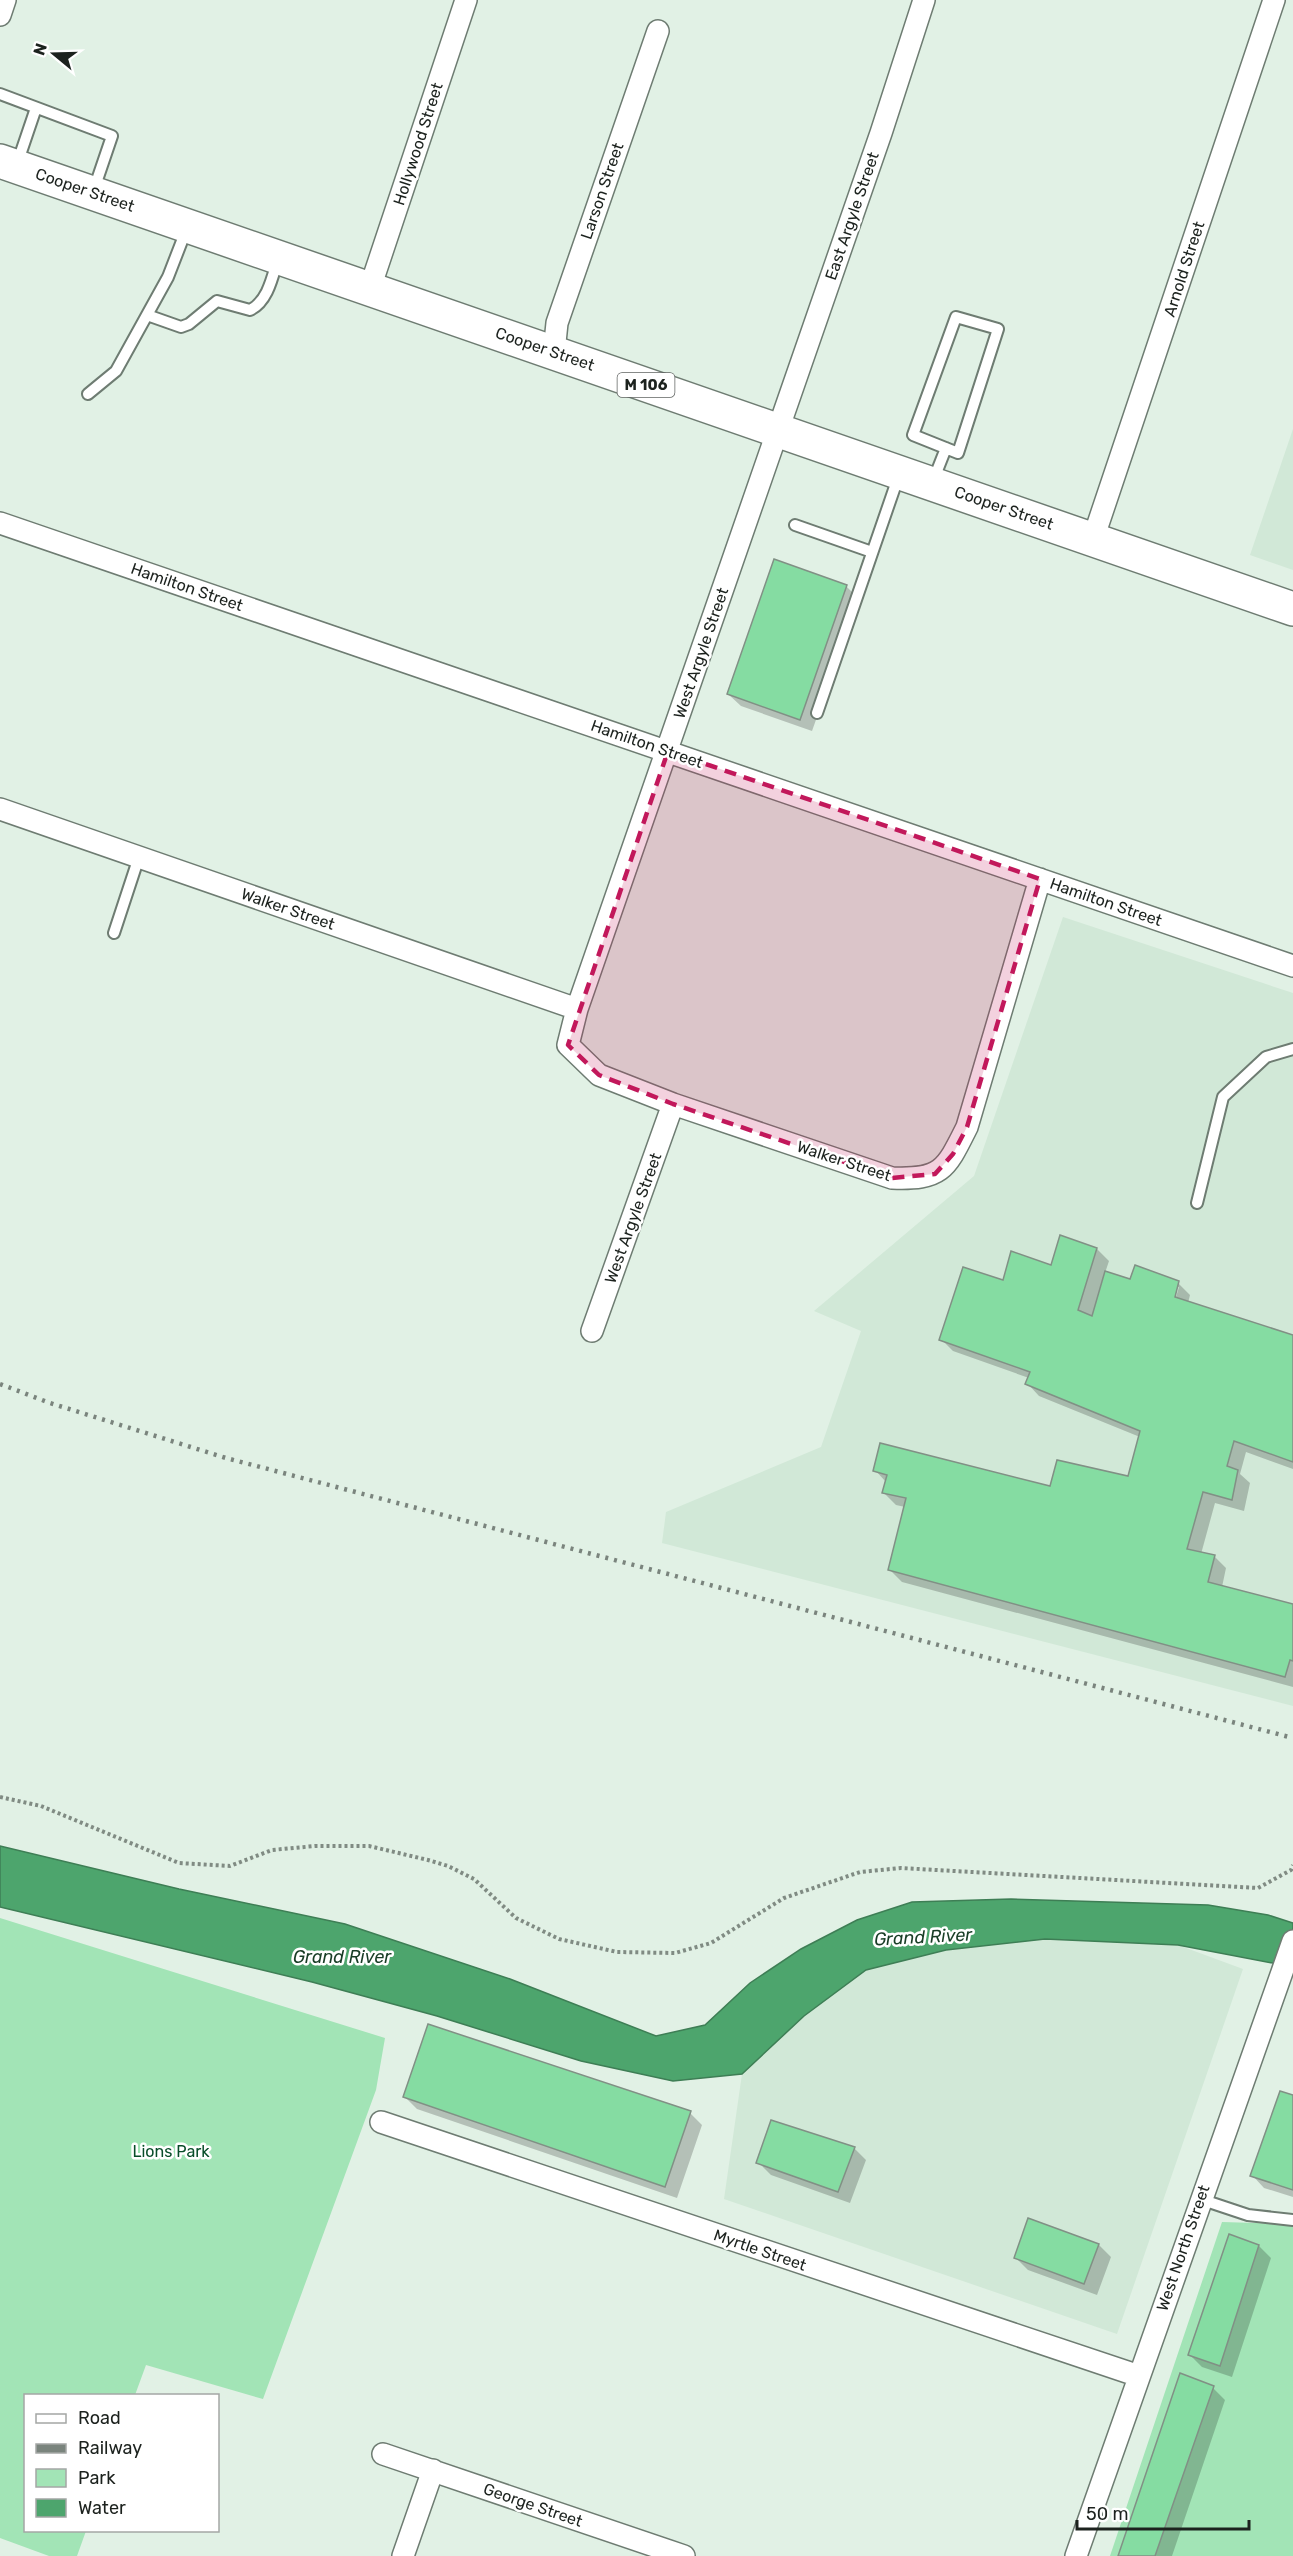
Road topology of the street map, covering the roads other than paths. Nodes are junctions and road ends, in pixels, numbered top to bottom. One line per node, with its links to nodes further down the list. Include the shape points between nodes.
1 (5, 0): 5 (street)
2 (466, 0): 13 (street, Hollywood Street)
3 (924, 0): 17 (street, East Argyle Street)
4 (1274, 0): 23 (street, Arnold Street)
5 (0, 15)
6 (658, 31): 15 (street, Larson Street, via 556,323)
7 (0, 94): 8 (lane)
8 (36, 108): 9 (lane); 10 (lane, via 112,136)
9 (8, 164): 10 (main road, Cooper Street / M 106)
10 (93, 192): 11 (main road, Cooper Street / M 106)
11 (188, 225): 12 (main road, Cooper Street / M 106); 14 (lane, via 168,277)
12 (279, 256): 13 (main road, Cooper Street / M 106); 14 (lane, via 269,287 258,306 250,310 217,301 181,327)
13 (369, 288): 15 (main road, Cooper Street / M 106)
14 (147, 315): 16 (lane, via 116,371)
15 (554, 352): 17 (main road, Cooper Street / M 106)
16 (88, 394)
17 (777, 432): 19 (main road, Cooper Street / M 106); 27 (street, West Argyle Street)
18 (946, 448): 18 (lane, via 913,435 956,317 998,329 958,453); 20 (lane)
19 (900, 473): 20 (main road, Cooper Street / M 106); 24 (lane)
20 (932, 484): 23 (main road, Cooper Street / M 106)
21 (0, 523): 27 (street, Hamilton Street)
22 (795, 525): 24 (lane)
23 (1093, 539): 25 (main road, Cooper Street / M 106)
24 (872, 552): 26 (lane)
25 (1293, 609)
26 (817, 713)
27 (668, 751): 30 (street, Hamilton Street); 33 (street, West Argyle Street)
28 (0, 809): 29 (street, Walker Street)
29 (139, 857): 31 (lane); 33 (street, Walker Street)
30 (1040, 879): 32 (street, Hamilton Street); 36 (street, Walker Street, via 966,1127 953,1154 935,1174 918,1179 892,1178)
31 (114, 933)
32 (1293, 966)
33 (577, 1010): 34 (street, West Argyle Street)
34 (568, 1046): 36 (street, Walker Street, via 599,1075)
35 (1293, 1049): 37 (lane, via 1266,1057 1223,1097)
36 (673, 1104): 38 (street, West Argyle Street)
37 (1197, 1203)
38 (592, 1331)
39 (1293, 1941): 41 (street, West North Street)
40 (381, 2122): 43 (street, Myrtle Street)
41 (1200, 2199): 42 (lane, via 1248,2216); 43 (street, West North Street)
42 (1293, 2220)
43 (1139, 2376): 48 (street, West North Street)
44 (383, 2454): 45 (street, George Street)
45 (433, 2470): 46 (street); 47 (street, George Street)
46 (403, 2556)
47 (684, 2556)
48 (1076, 2556)

